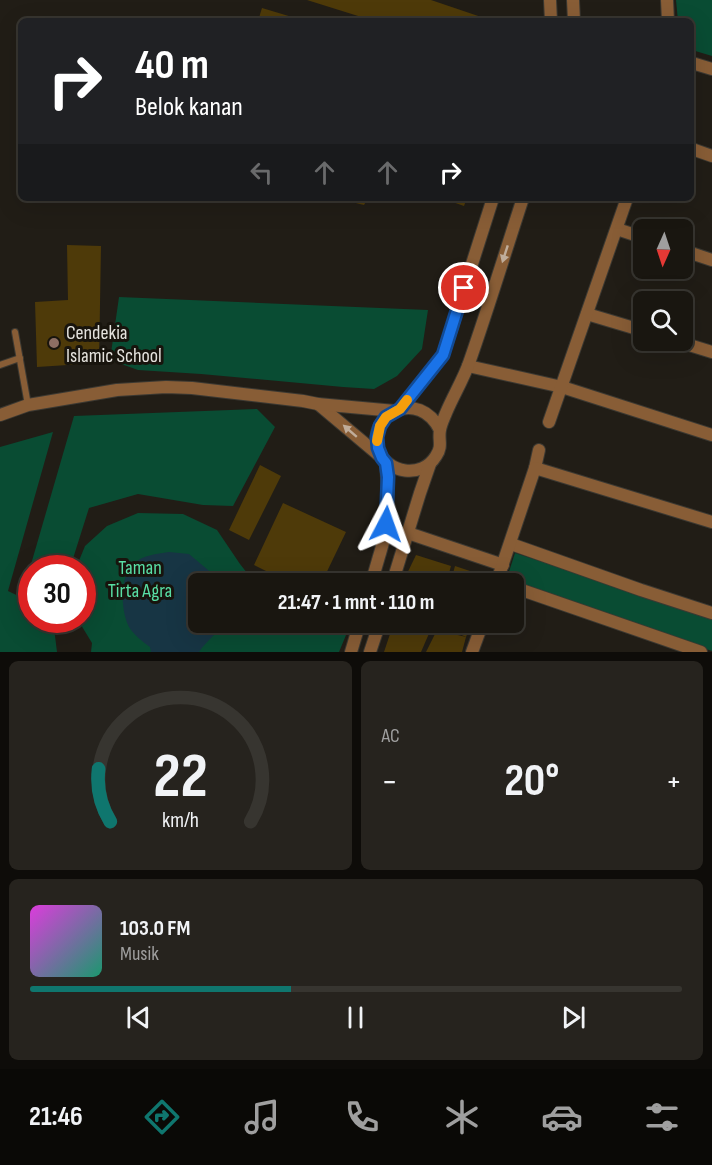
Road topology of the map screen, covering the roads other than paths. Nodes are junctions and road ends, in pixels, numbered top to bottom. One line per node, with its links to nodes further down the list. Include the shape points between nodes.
1 (550, 0): 4 (street)
2 (573, 0): 5 (street)
3 (667, 0): 6 (street)
4 (551, 18)
5 (574, 18)
6 (668, 18)
7 (694, 64): 8 (street)
8 (712, 69)
9 (694, 150): 10 (street)
10 (712, 156)
11 (492, 201): 29 (street, via 443,355)
12 (522, 201): 25 (street, one-way to 25)
13 (626, 201): 14 (street)
14 (617, 230): 15 (street); 18 (street)
15 (633, 235)
16 (693, 254): 17 (street)
17 (712, 260)
18 (587, 314): 19 (street); 26 (street)
19 (633, 328)
20 (15, 332): 23 (lane)
21 (693, 346): 22 (street)
22 (712, 352)
23 (21, 358): 24 (lane); 28 (lane)
24 (0, 365)
25 (468, 366): 26 (street); 32 (street)
26 (562, 387): 31 (street); 33 (street)
27 (318, 404): 28 (street, via 166,387 117,390); 29 (street); 35 (street, one-way to 27)
28 (28, 405): 30 (street)
29 (398, 410): 32 (street, via 413,408 426,412); 35 (street, via 380,426 378,448)
30 (0, 415)
31 (549, 422)
32 (440, 430): 36 (street, via 441,445)
33 (712, 435)
34 (539, 450): 37 (street)
35 (384, 460): 36 (street, via 400,471 416,471); 42 (street, via 388,493 385,536)
36 (430, 464): 39 (street)
37 (535, 468): 38 (street); 40 (street)
38 (712, 522)
39 (408, 533): 41 (street); 43 (street)
40 (511, 544): 41 (street); 46 (street)
41 (503, 565): 44 (street)
42 (374, 573)
43 (395, 573)
44 (501, 573)
45 (524, 591): 53 (street)
46 (712, 613)
47 (357, 633): 50 (street)
48 (376, 633): 51 (street)
49 (479, 633): 52 (street)
50 (351, 652)
51 (370, 652)
52 (472, 652)
53 (701, 652)

